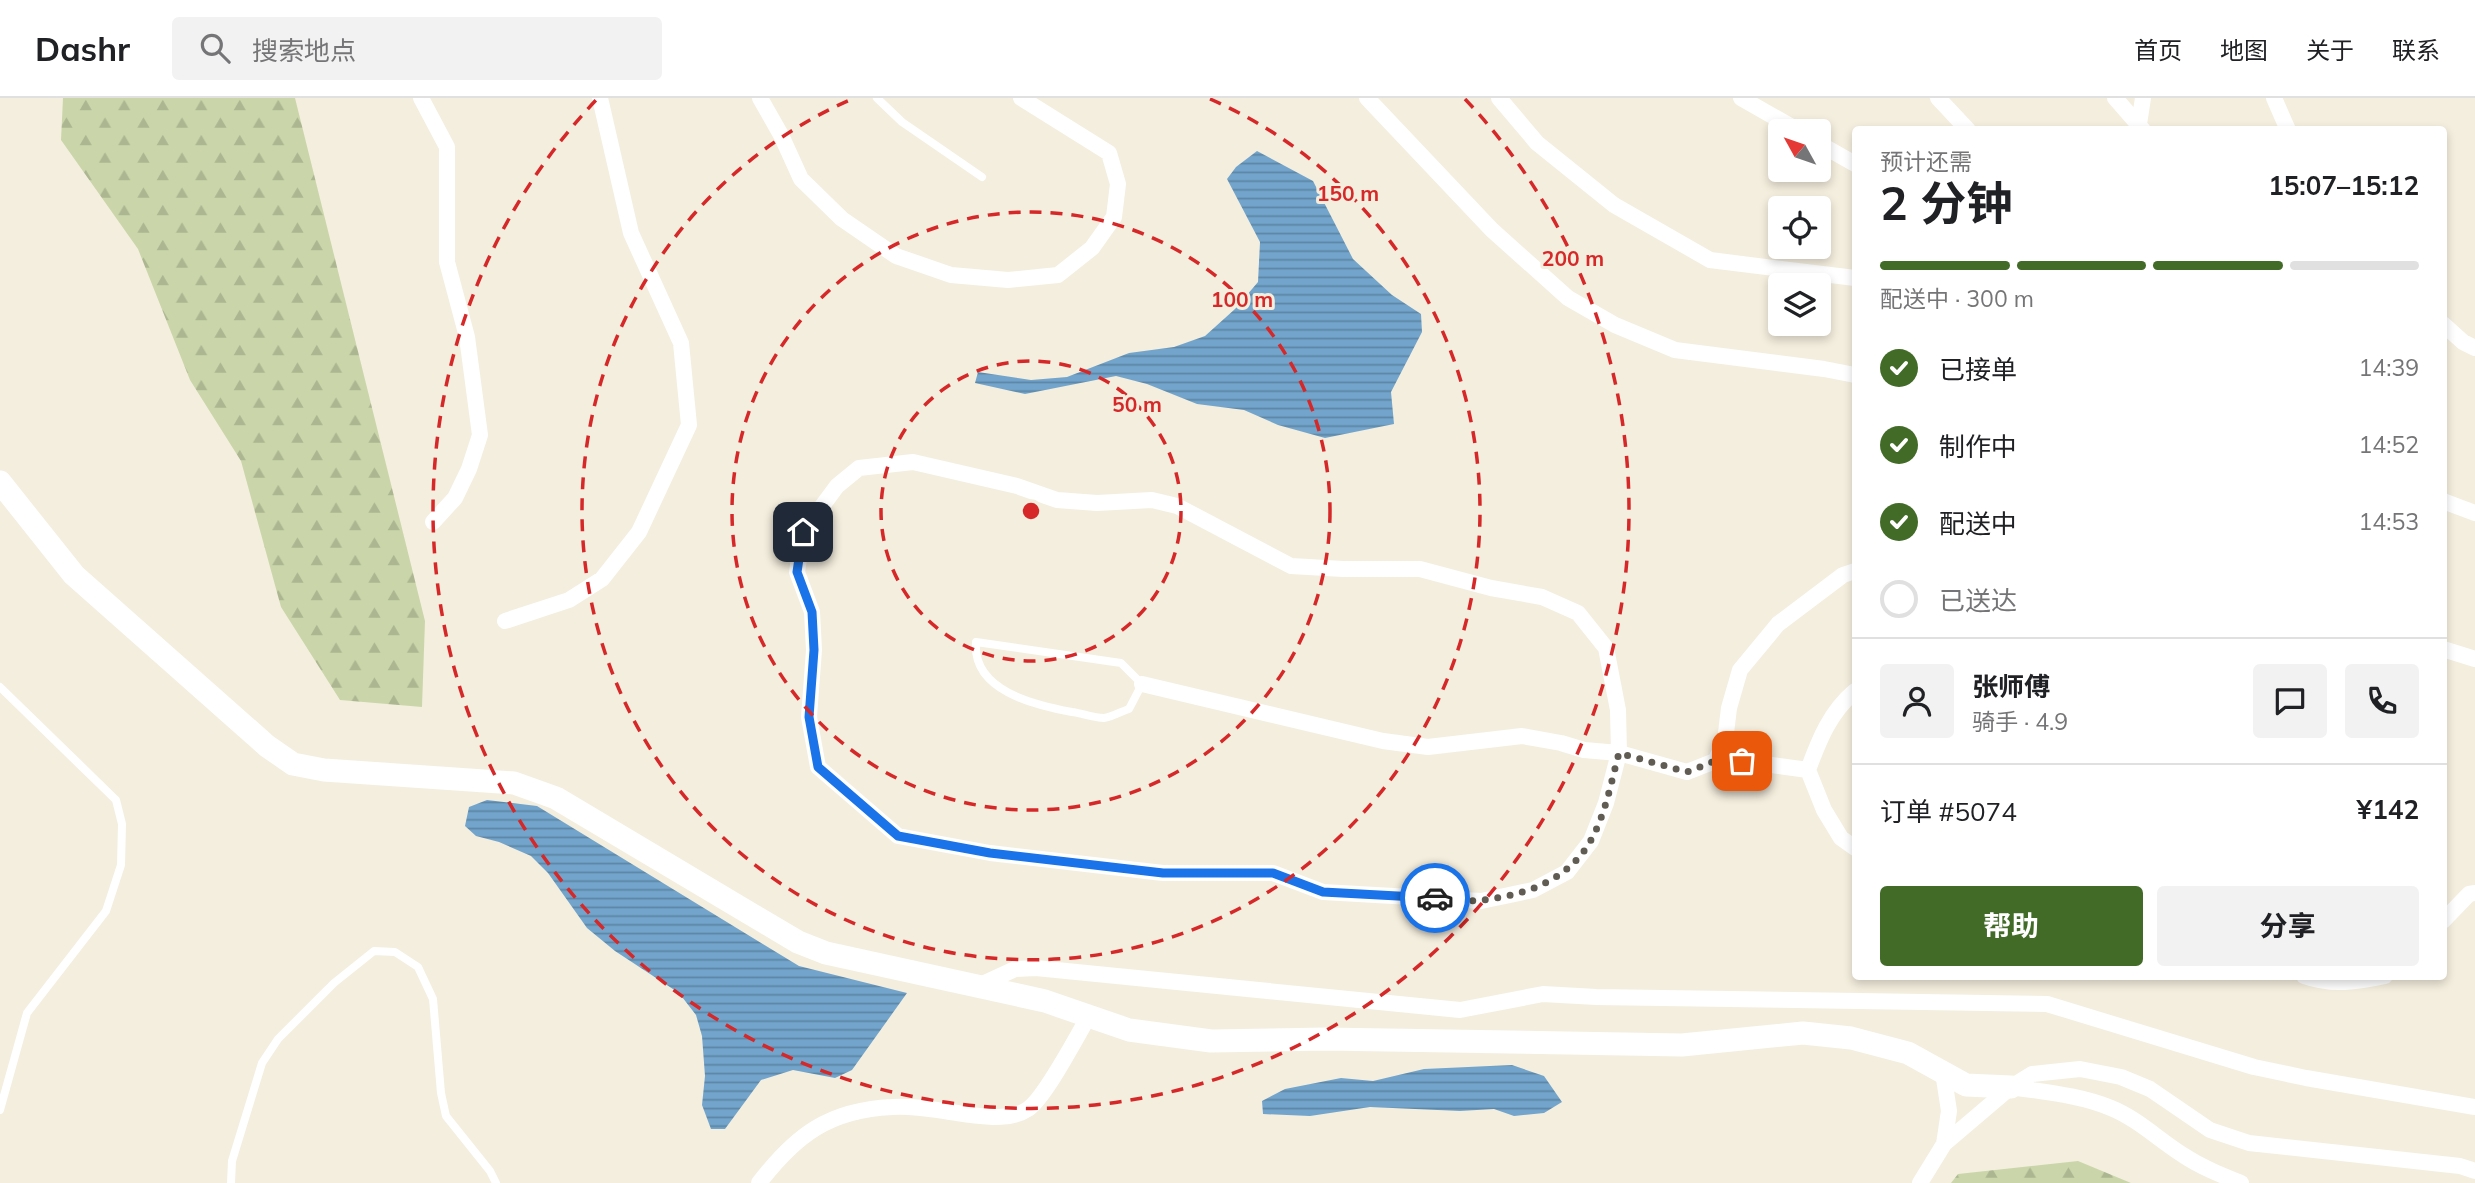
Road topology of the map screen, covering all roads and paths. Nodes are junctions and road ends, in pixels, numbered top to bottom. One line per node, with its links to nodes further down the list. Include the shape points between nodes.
1 (421, 98): 28 (street, via 447,147 447,262 467,337 480,435 455,498)
2 (600, 98): 30 (street, via 631,233 681,343 689,425 639,533 602,579 569,600)
3 (760, 98): 5 (street, via 801,179 842,219 896,256 951,275 1008,280 1058,275 1092,248 1114,217 1118,184 1109,153)
4 (877, 98): 20 (lane, via 902,122)
5 (1021, 98)
6 (1367, 98): 24 (street, via 1492,230 1568,298 1603,318 1675,350)
7 (1499, 98): 21 (street, via 1537,142 1614,205 1710,260)
8 (1741, 98): 13 (street)
9 (1938, 98): 14 (street)
10 (2115, 98): 15 (street)
11 (2143, 98): 16 (street)
12 (2274, 98): 17 (street)
13 (1777, 119)
14 (1964, 126)
15 (2140, 126)
16 (2141, 126)
17 (2286, 126)
18 (1831, 150): 19 (street)
19 (1852, 162)
20 (982, 177)
21 (1852, 278)
22 (2447, 328): 23 (street)
23 (2475, 348)
24 (1852, 374)
25 (0, 482): 44 (street, via 74,575 293,764 514,782 556,798 798,942 826,953)
26 (2447, 502): 27 (street)
27 (2475, 513)
28 (433, 522)
29 (1852, 572): 37 (street, via 1778,624 1740,670 1725,741)
30 (505, 621)
31 (2447, 650): 32 (street)
32 (2475, 659)
33 (1142, 684): 33 (lane, via 1129,709 1104,718 1047,707 1005,692 984,673 975,653 976,642 1121,663); 36 (street, via 1383,741 1428,747 1522,736)
34 (0, 687): 49 (lane, via 116,800 122,824 121,865 106,911 27,1013)
35 (1852, 694): 38 (street, via 1820,736)
36 (1619, 753): 36 (street, via 1591,841 1567,872 1532,890 1481,901 1323,892 1273,873 1163,873 990,853 898,836 818,767 809,717 812,612 797,572 803,532 837,486 859,468 913,462 1057,500 1152,500 1177,506 1291,566 1420,569 1542,597 1578,613 1606,648 1618,710); 37 (street, via 1687,772)
37 (1715, 761): 38 (street)
38 (1808, 770): 39 (street, via 1841,838)
39 (1852, 846)
40 (2475, 893): 41 (street)
41 (2447, 916)
42 (2315, 980): 43 (street)
43 (2365, 980)
44 (978, 986): 45 (street); 48 (street, via 1015,969 1036,968 1460,1010 1543,994 2047,1004 2254,1067)
45 (1088, 1016): 46 (street, via 1129,1030 1211,1041 1682,1045 1803,1033 1851,1038 1908,1054); 54 (street, via 1028,1110 998,1118 892,1107 837,1116 799,1138)
46 (1942, 1072): 47 (street, via 1966,1085); 50 (street, via 1949,1111)
47 (2011, 1087): 50 (street); 51 (street, via 2032,1074 2080,1069 2150,1088 2210,1129 2249,1143); 56 (street, via 2110,1108 2215,1173)
48 (2475, 1107)
49 (0, 1110)
50 (1944, 1144): 55 (street)
51 (2475, 1171)
52 (231, 1183): 53 (lane, via 232,1161 262,1063 288,1029 374,951 395,951 418,967 433,999 446,1116)
53 (496, 1183)
54 (759, 1183)
55 (1920, 1183)
56 (2241, 1183)

